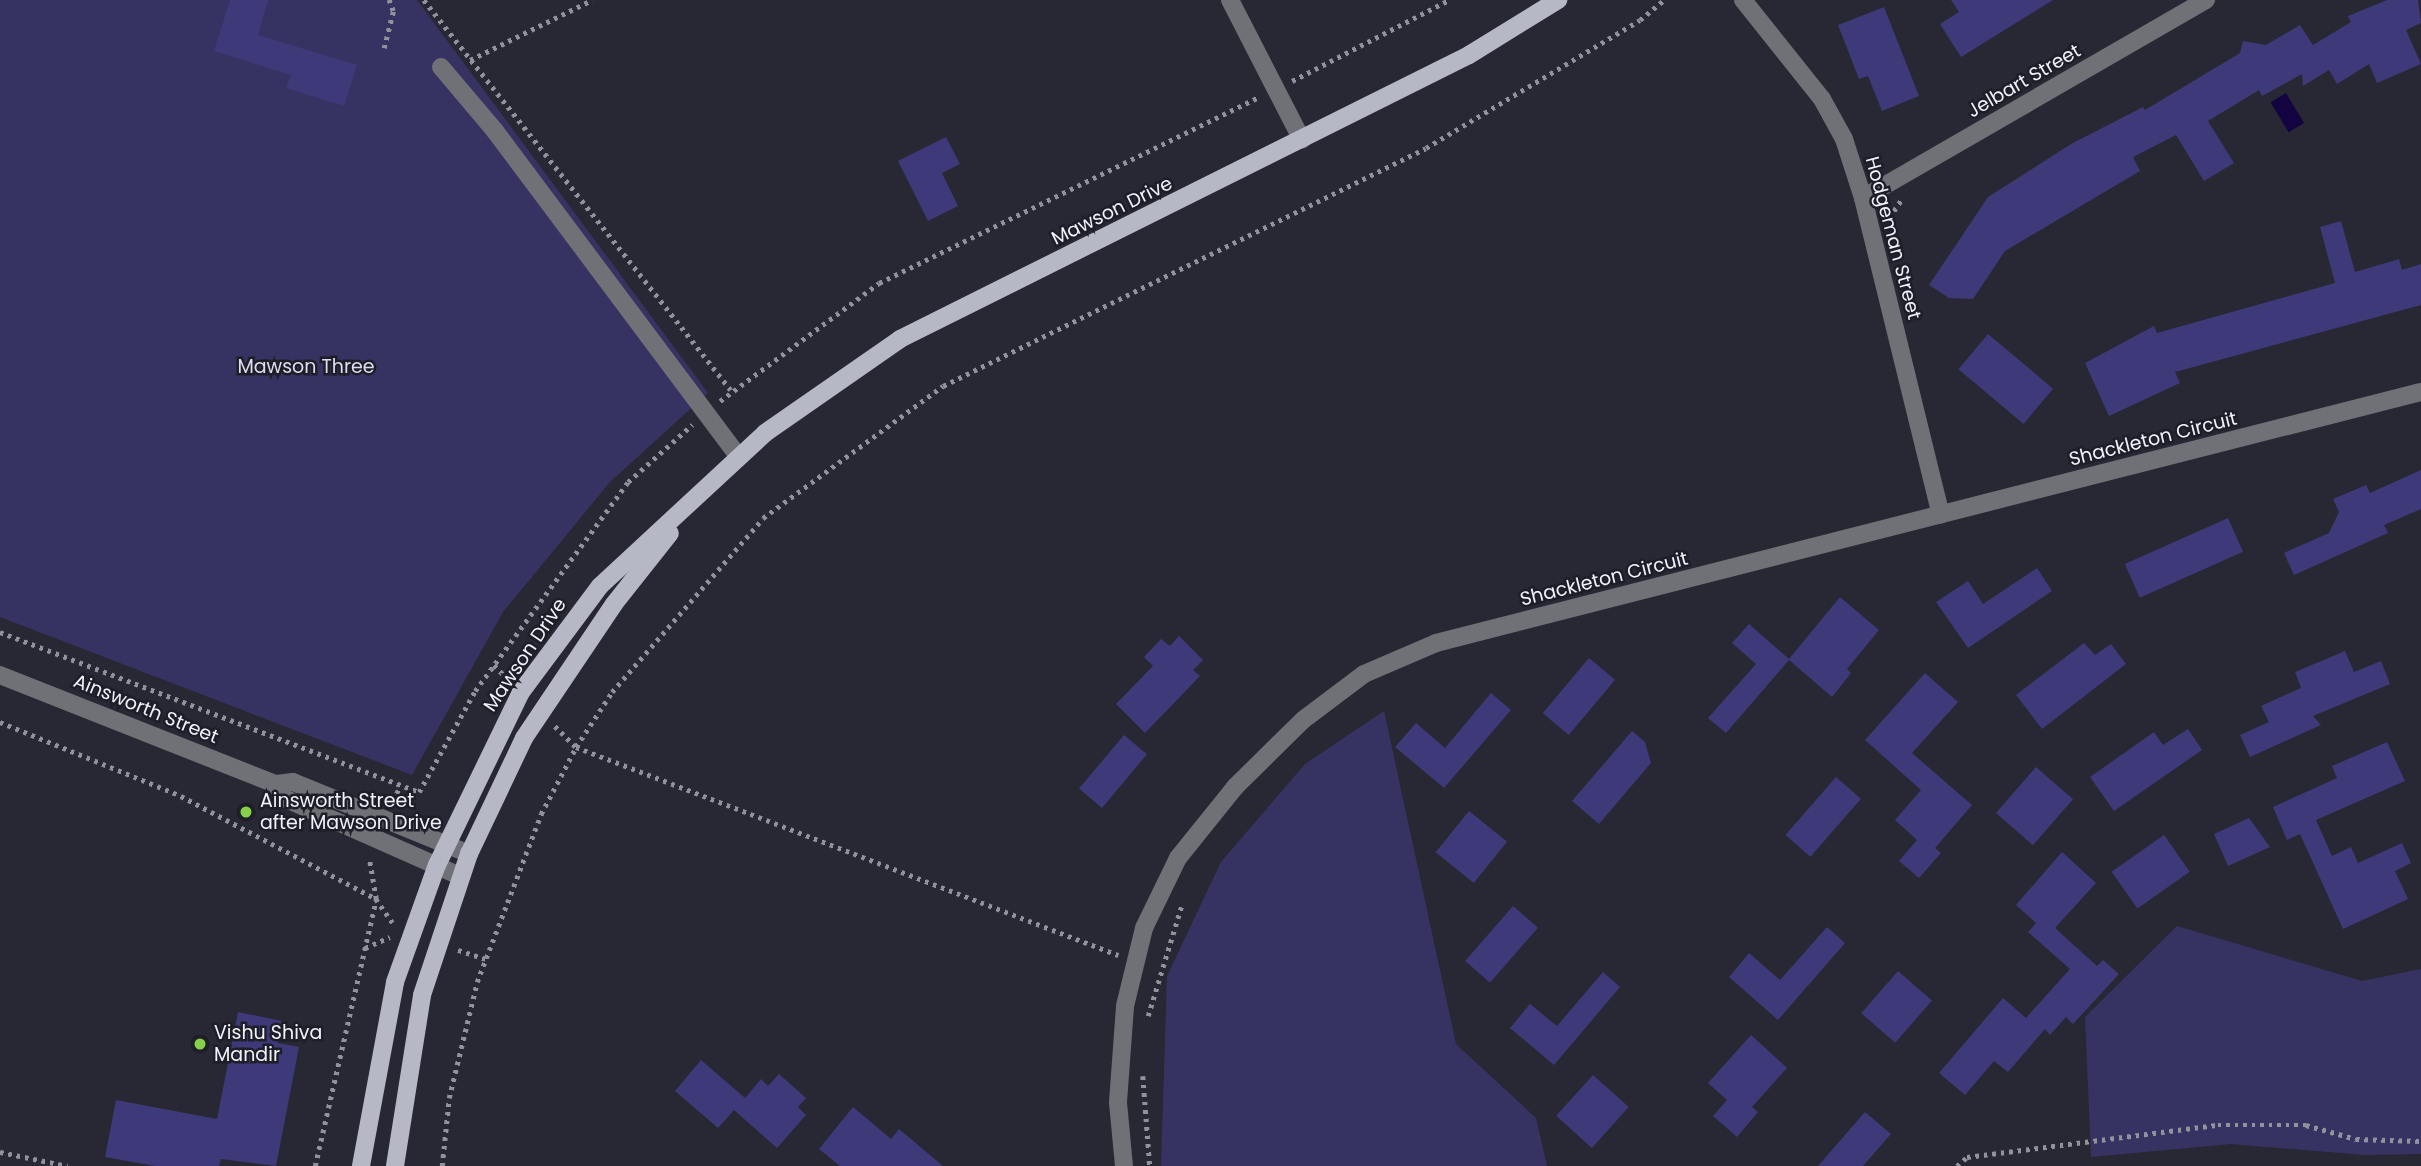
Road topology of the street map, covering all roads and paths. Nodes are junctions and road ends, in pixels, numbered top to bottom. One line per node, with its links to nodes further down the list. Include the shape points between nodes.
1 (388, 0): 10 (path, via 393,11)
2 (424, 0): 11 (path)
3 (592, 0): 11 (path)
4 (1230, 0): 13 (street)
5 (1450, 0): 13 (path)
6 (1558, 0): 14 (main road, Mawson Drive, via 1469,55)
7 (1664, 0): 25 (path, via 1640,20 1426,148 943,386 763,518 612,692)
8 (1743, 0): 15 (street, Hodgeman Street, via 1822,99 1844,139)
9 (2206, 0): 15 (street, Jelbart Street)
10 (384, 48)
11 (470, 60): 16 (path)
12 (441, 67): 18 (street, via 495,131)
13 (1276, 89): 14 (street); 16 (path, via 879,283)
14 (1302, 140): 19 (main road, Mawson Drive, via 900,339)
15 (1863, 198): 21 (street, Hodgeman Street)
16 (731, 390): 18 (path)
17 (2421, 391): 21 (street, Shackleton Circuit)
18 (705, 413): 19 (street); 22 (path, via 628,482 475,691 419,792)
19 (738, 456): 20 (main road, Mawson Drive)
20 (705, 489): 27 (main road, Mawson Drive, via 600,586 553,645 502,724); 28 (main road, Mawson Drive, via 614,604 524,738)
21 (1941, 515): 35 (street, Shackleton Circuit, via 1436,643 1364,674 1303,720 1235,787 1178,858 1144,928)
22 (0, 632)
23 (0, 675): 26 (street, Ainsworth Street)
24 (0, 722): 33 (path, via 181,796)
25 (576, 747): 35 (path); 45 (path, via 541,814 477,982 449,1098)
26 (276, 784): 27 (street, Ainsworth Street, via 293,782); 30 (street, Ainsworth Street, via 284,798)
27 (446, 845): 28 (street, Ainsworth Street); 30 (main road, Mawson Drive)
28 (469, 854): 31 (main road, Mawson Drive)
29 (369, 860): 33 (path)
30 (437, 865): 31 (street, Ainsworth Street); 43 (main road, Mawson Drive, via 395,982)
31 (460, 876): 44 (main road, Mawson Drive, via 422,995)
32 (1185, 895): 36 (path)
33 (376, 899): 34 (path); 34 (path, via 400,933)
34 (365, 948): 42 (path)
35 (1136, 962): 36 (path); 46 (street, Shackleton Circuit, via 1125,1006 1118,1102)
36 (1161, 972): 37 (path)
37 (1144, 1028)
38 (1143, 1065): 47 (path)
39 (2421, 1141): 48 (path, via 2356,1139 2306,1125 2218,1125 1967,1157)
40 (0, 1152): 41 (path)
41 (68, 1166)
42 (315, 1166)
43 (361, 1166)
44 (395, 1166)
45 (442, 1166)
46 (1124, 1166)
47 (1150, 1166)
48 (1957, 1166)

